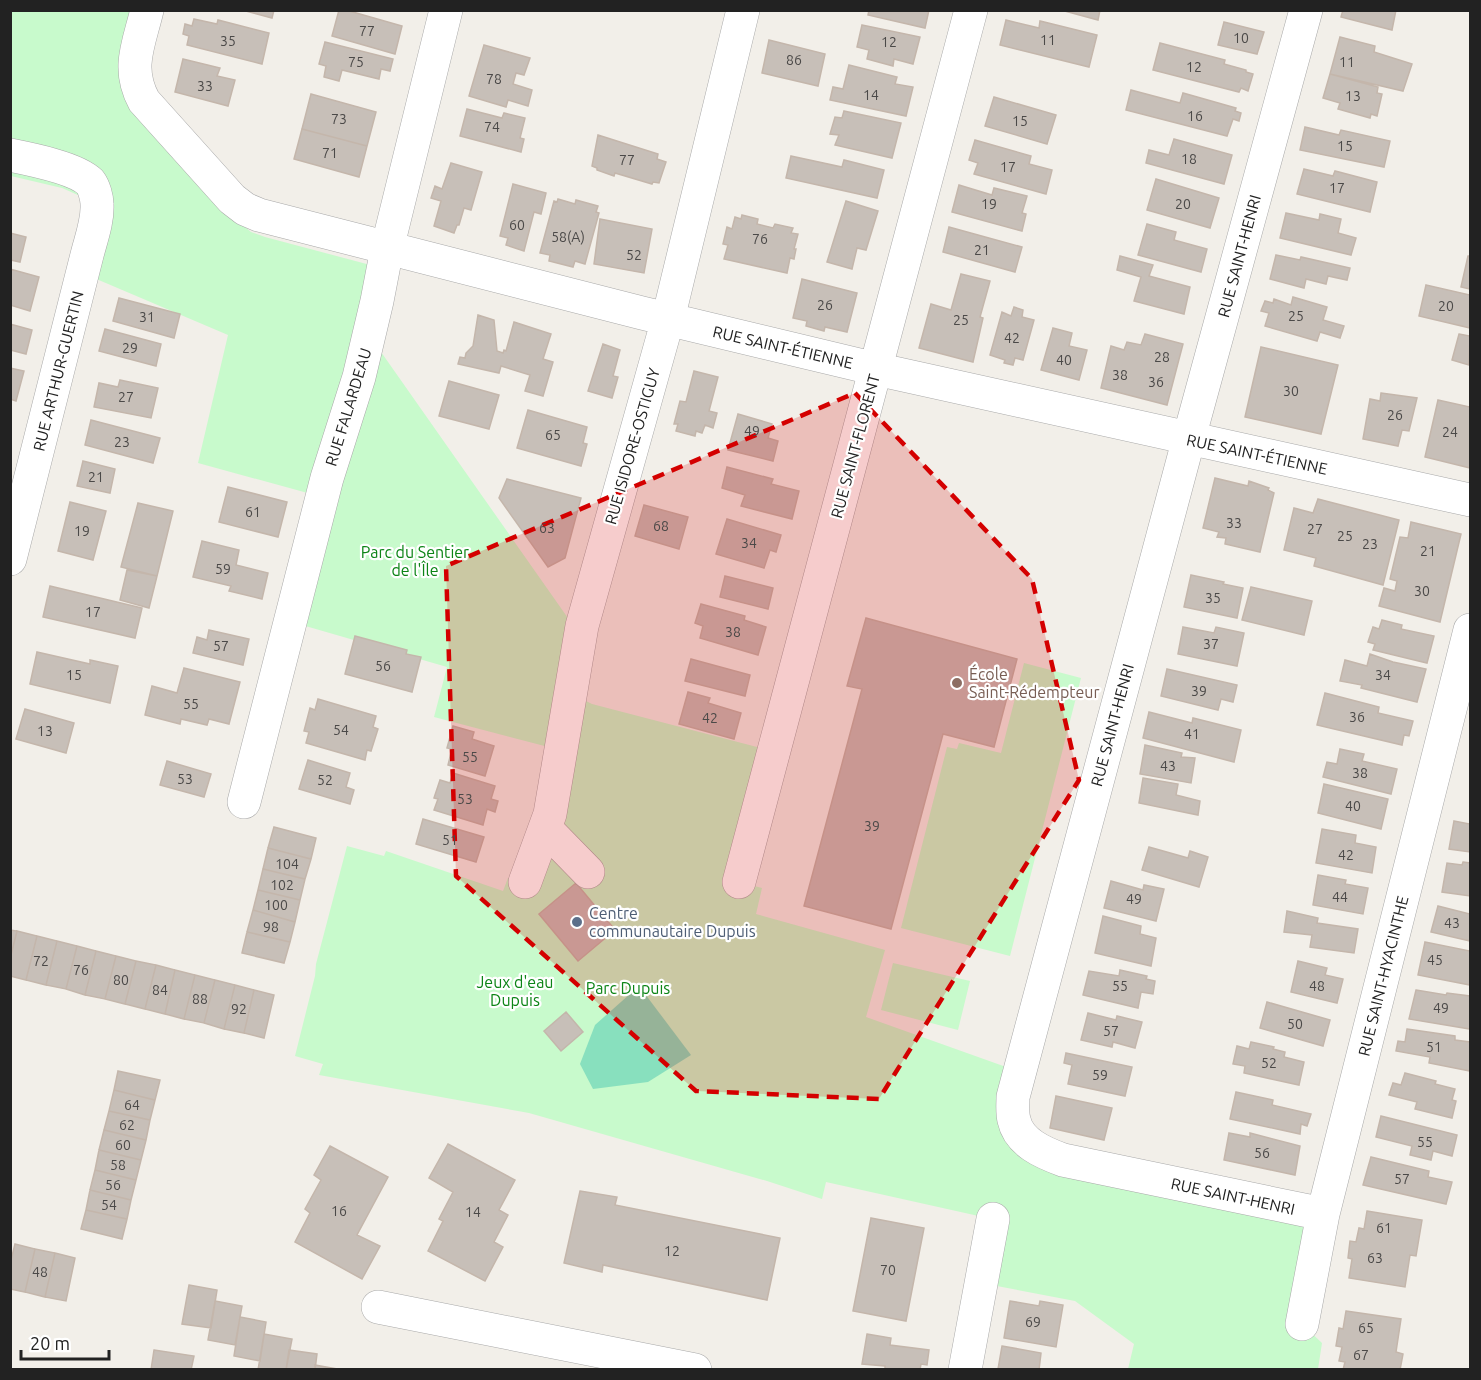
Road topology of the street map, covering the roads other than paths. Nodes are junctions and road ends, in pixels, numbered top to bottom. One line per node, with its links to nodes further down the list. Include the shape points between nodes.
1 (147, 10): 7 (street, RUE SAINT-ÉTIENNE, via 134,70 136,87 144,101 232,199 259,215)
2 (447, 10): 7 (street, RUE FALARDEAU)
3 (743, 10): 8 (street, RUE ISIDORE-OSTIGUY)
4 (971, 10): 9 (street, RUE SAINT-FLORENT)
5 (1306, 10): 10 (street, RUE SAINT-HENRI)
6 (10, 155): 12 (street, RUE ARTHUR-GUERTIN, via 63,168 90,182 98,207)
7 (387, 249): 8 (street, RUE SAINT-ÉTIENNE); 14 (street, RUE FALARDEAU, via 359,377 327,478)
8 (668, 319): 9 (street, RUE SAINT-ÉTIENNE); 15 (street, RUE ISIDORE-OSTIGUY, via 582,626)
9 (876, 369): 10 (street, RUE SAINT-ÉTIENNE); 18 (street, RUE SAINT-FLORENT)
10 (1189, 438): 11 (street, RUE SAINT-ÉTIENNE); 19 (street, RUE SAINT-HENRI, via 1013,1097 1014,1123 1040,1152 1063,1160)
11 (1470, 500)
12 (10, 559)
13 (1470, 630): 19 (street, RUE SAINT-HYACINTHE)
14 (244, 802)
15 (545, 828): 16 (street); 17 (street, RUE ISIDORE-OSTIGUY)
16 (588, 872)
17 (525, 882)
18 (739, 882)
19 (1323, 1214): 22 (street, RUE SAINT-HYACINTHE)
20 (993, 1219): 24 (street)
21 (378, 1307): 23 (street)
22 (1302, 1324)
23 (695, 1370)
24 (965, 1370)

